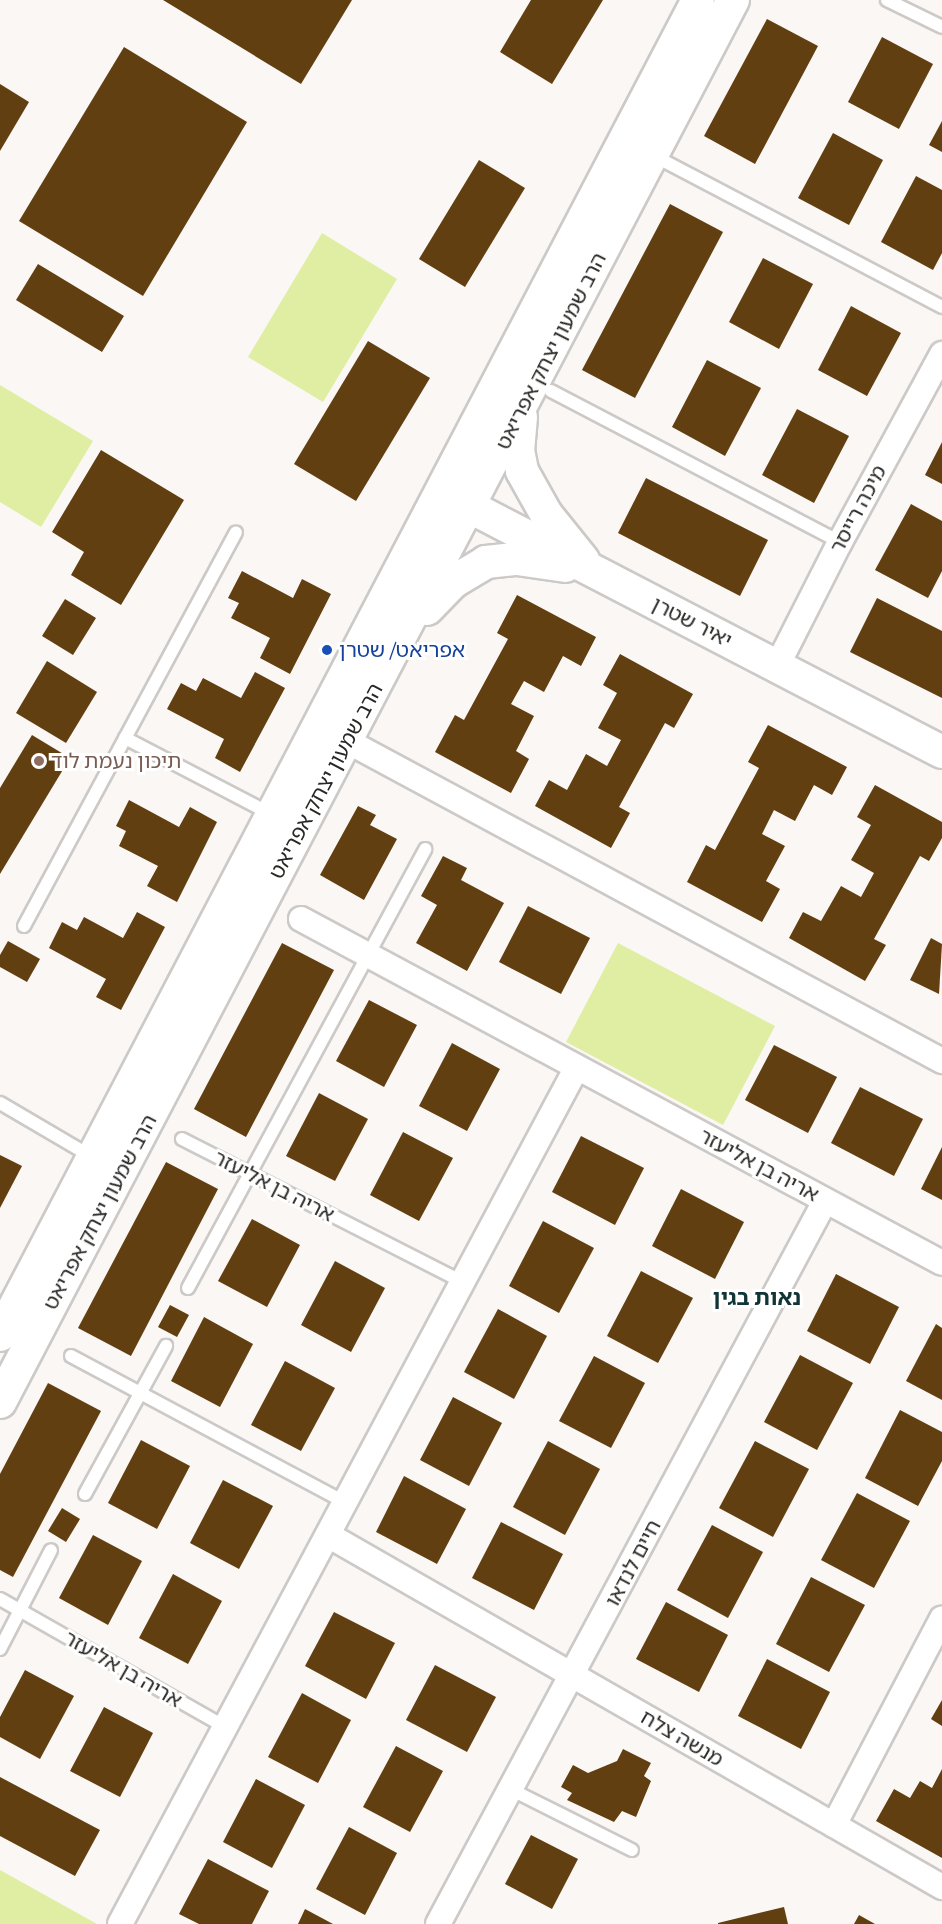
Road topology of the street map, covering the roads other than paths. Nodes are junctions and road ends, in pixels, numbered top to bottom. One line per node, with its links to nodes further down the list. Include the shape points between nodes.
1 (698, 0): 9 (street, הרב שמעון יצחק אפריאט)
2 (733, 0): 8 (street, הרב שמעון יצחק אפריאט)
3 (886, 0): 4 (lane)
4 (942, 27)
5 (664, 161): 6 (lane)
6 (942, 307)
7 (942, 354): 12 (street, מיכה רייסר)
8 (539, 394): 10 (street, הרב שמעון יצחק אפריאט); 12 (lane); 13 (street, via 518,426 522,471 546,514)
9 (442, 492): 10 (street, יאיר שטרן); 19 (street, הרב שמעון יצחק אפריאט)
10 (470, 507): 13 (street, יאיר שטרן); 14 (street, הרב שמעון יצחק אפריאט)
11 (236, 532): 16 (lane)
12 (840, 542): 15 (street, מיכה רייסר)
13 (591, 570): 14 (street, via 518,559 486,562 453,582); 15 (street, יאיר שטרן)
14 (404, 632): 17 (street, הרב שמעון יצחק אפריאט)
15 (777, 666): 18 (street, יאיר שטרן)
16 (125, 738): 19 (lane); 22 (lane)
17 (347, 741): 24 (street); 38 (street, הרב שמעון יצחק אפריאט)
18 (942, 752)
19 (273, 815): 28 (street, הרב שמעון יצחק אפריאט)
20 (425, 849): 23 (lane)
21 (301, 919): 23 (street, אריה בן אליעזר)
22 (24, 926)
23 (368, 955): 25 (street, אריה בן אליעזר); 29 (lane)
24 (942, 1061)
25 (577, 1067): 30 (street, אריה בן אליעזר); 32 (street)
26 (0, 1103): 28 (lane)
27 (182, 1139): 29 (lane, אריה בן אליעזר)
28 (93, 1158): 34 (street, הרב שמעון יצחק אפריאט)
29 (250, 1173): 32 (lane, אריה בן אליעזר); 33 (lane)
30 (825, 1201): 31 (street, אריה בן אליעזר); 47 (street, חיים לנדאו)
31 (942, 1263)
32 (463, 1282): 40 (street)
33 (188, 1288)
34 (0, 1335)
35 (166, 1346): 37 (lane)
36 (71, 1356): 37 (lane)
37 (140, 1393): 39 (lane); 40 (lane)
38 (0, 1402)
39 (85, 1494)
40 (345, 1502): 41 (street)
41 (328, 1535): 47 (street, מנשה צלח); 48 (street)
42 (51, 1550): 44 (lane)
43 (0, 1599): 44 (lane, אריה בן אליעזר)
44 (21, 1610): 46 (lane); 48 (lane, אריה בן אליעזר)
45 (942, 1618): 50 (street)
46 (0, 1649)
47 (574, 1676): 49 (street, חיים לנדאו); 50 (street, מנשה צלח)
48 (225, 1727): 53 (street)
49 (512, 1790): 51 (lane); 54 (street, חיים לנדאו)
50 (834, 1825): 52 (street, מנשה צלח)
51 (632, 1850)
52 (942, 1887)
53 (120, 1924)
54 (438, 1924)

